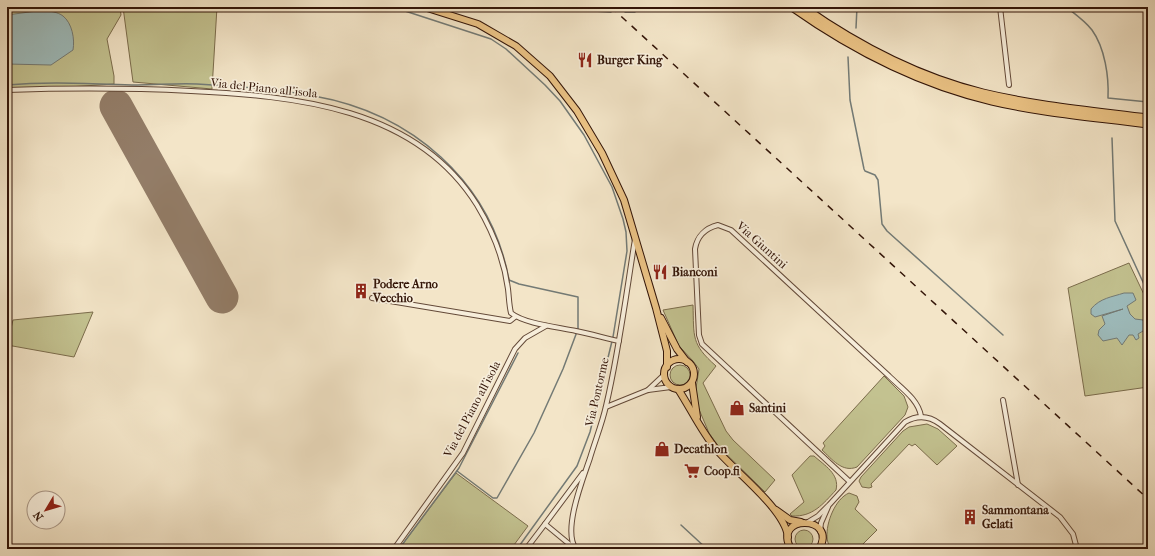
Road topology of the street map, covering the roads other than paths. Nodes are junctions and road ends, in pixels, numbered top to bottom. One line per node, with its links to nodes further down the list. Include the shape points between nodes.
1 (424, 7): 5 (main road)
2 (792, 7): 9 (highway, via 834,36 872,57 949,89 1019,106)
3 (803, 7): 8 (highway, via 855,41 941,80 1000,96)
4 (1000, 7): 6 (street)
5 (432, 9): 10 (main road, via 478,24 504,37 533,60 564,93 609,165 624,200)
6 (1009, 85)
7 (7, 90): 13 (street, Via del Piano all'isola, via 81,88 224,92 309,101 382,124 414,142 446,166 476,203 498,249 508,288 511,313)
8 (1148, 118)
9 (1148, 124)
10 (635, 236): 12 (main road); 15 (street, Via Pontorme)
11 (372, 298): 13 (street, via 510,320)
12 (656, 308): 16 (main road, via 677,349); 17 (main road, via 667,351)
13 (515, 317): 14 (street)
14 (546, 326): 15 (street); 37 (street, Via del Piano all'isola, via 525,338 515,349 463,453)
15 (615, 340): 24 (street, Via Pontorme)
16 (687, 362): 17 (main road, via 678,360); 19 (main road, via 693,369)
17 (667, 366): 18 (main road)
18 (664, 374): 20 (main road); 22 (street)
19 (692, 383): 21 (main road); 26 (main road)
20 (671, 387): 21 (main road); 22 (street)
21 (678, 389): 26 (main road)
22 (648, 390): 24 (street)
23 (1003, 400): 29 (street)
24 (606, 407): 27 (street, Via Pontorme)
25 (921, 416): 28 (street, via 905,422); 28 (street, Via Giuntini, via 915,401 731,230 718,225 705,231 697,241 696,249 699,335 702,344); 29 (street, via 940,424)
26 (698, 420): 30 (main road, via 716,449)
27 (586, 470): 33 (street); 39 (street, Via Pontorme, via 574,506 571,527)
28 (849, 481): 31 (street)
29 (1018, 485): 41 (street, via 1063,521 1073,534)
30 (769, 503): 32 (main road, via 790,520); 35 (main road, via 782,522)
31 (829, 505): 32 (street, via 818,516); 34 (street)
32 (805, 522): 34 (main road, via 813,524); 35 (main road, via 793,527)
33 (545, 524): 38 (street); 39 (street)
34 (820, 531): 36 (main road)
35 (788, 537): 40 (main road)
36 (821, 547)
37 (394, 549)
38 (526, 549)
39 (575, 549)
40 (791, 549)
41 (1077, 549)

